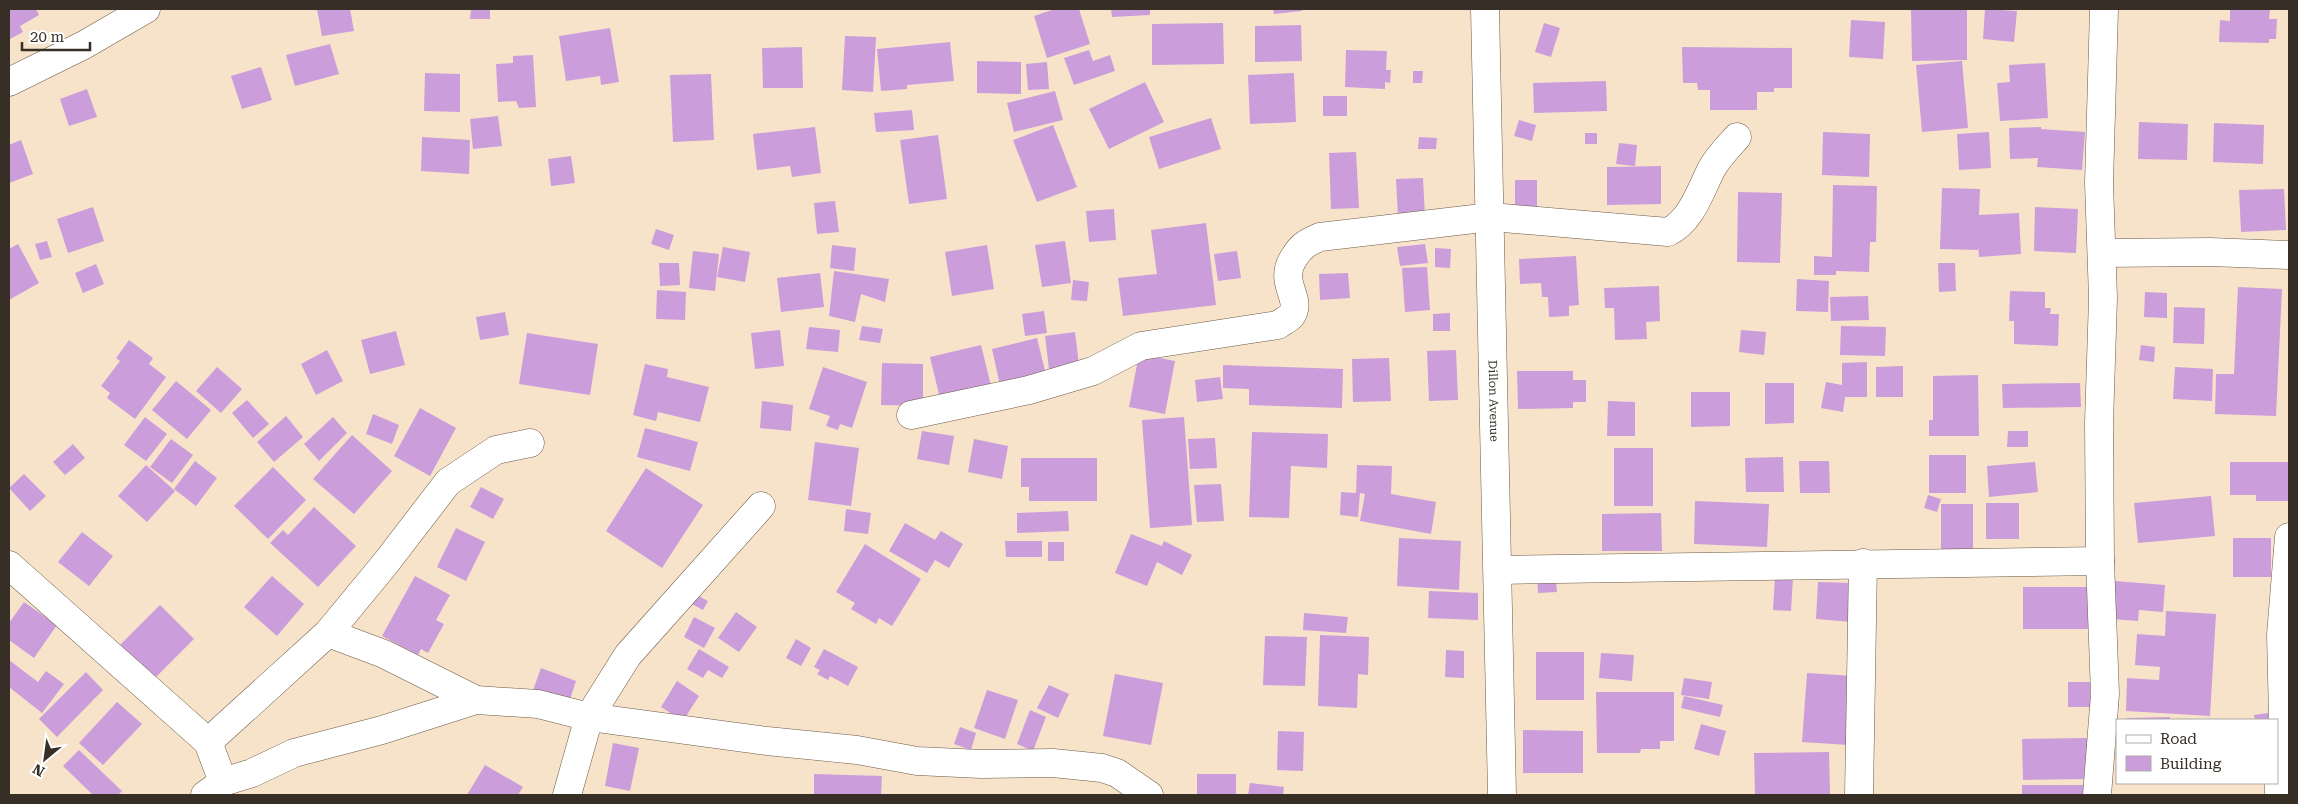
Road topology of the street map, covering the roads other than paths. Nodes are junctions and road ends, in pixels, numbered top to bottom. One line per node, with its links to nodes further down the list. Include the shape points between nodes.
1 (146, 9): 4 (street, via 84,45)
2 (1485, 9): 6 (street, Dillon Avenue)
3 (2104, 9): 7 (street, via 2099,183)
4 (9, 82)
5 (1737, 137): 6 (street, via 1711,169 1699,199 1674,230 1668,232)
6 (1491, 217): 9 (street, via 1320,237 1301,246 1290,263 1287,277 1294,309 1278,325 1141,346 1084,374 1029,390); 16 (street, Dillon Avenue)
7 (2103, 254): 8 (street, via 2210,252); 13 (street)
8 (2289, 255)
9 (910, 415)
10 (530, 443): 17 (street, via 496,450 448,482)
11 (761, 506): 19 (street, via 628,655)
12 (2289, 537): 20 (street, via 2281,634)
13 (2100, 561): 14 (street); 27 (street, via 2105,694)
14 (1863, 564): 16 (street); 26 (street)
15 (9, 565): 21 (street)
16 (1498, 570): 25 (street, Dillon Avenue)
17 (328, 633): 18 (street, via 384,654); 21 (street)
18 (476, 700): 19 (street, via 538,704); 22 (street, via 382,730 294,753)
19 (589, 717): 23 (street); 24 (street, via 857,750 916,761 1053,763 1102,768 1117,773)
20 (2286, 717): 28 (street, via 2279,751)
21 (208, 742): 22 (street)
22 (214, 789)
23 (567, 795)
24 (1149, 795)
25 (1502, 795)
26 (1859, 795)
27 (2097, 795)
28 (2279, 795)

